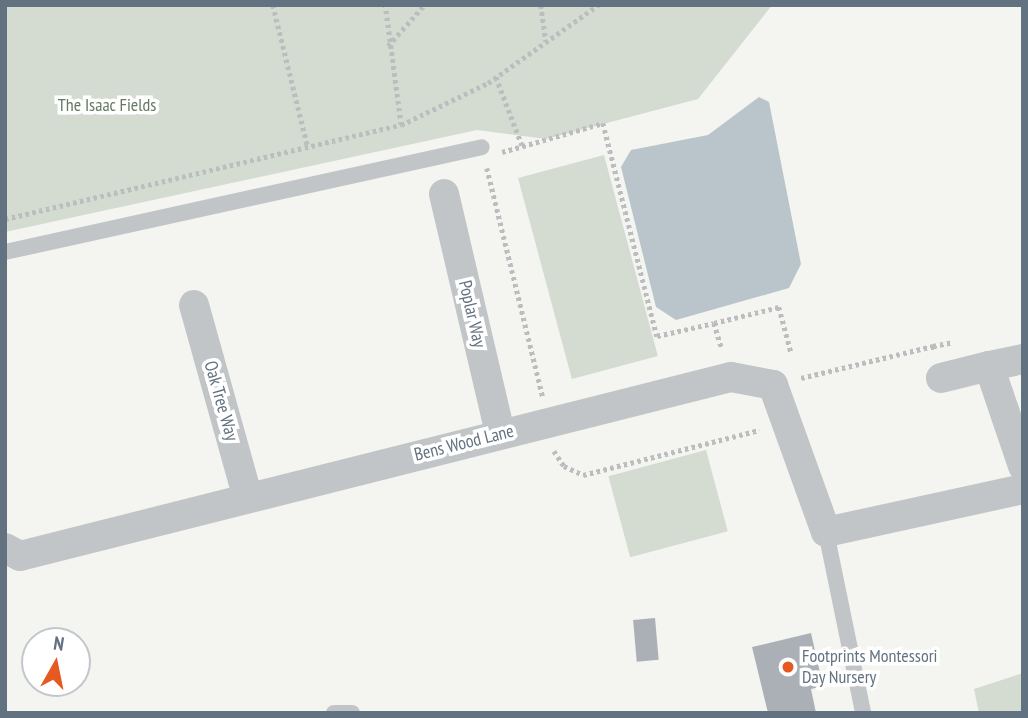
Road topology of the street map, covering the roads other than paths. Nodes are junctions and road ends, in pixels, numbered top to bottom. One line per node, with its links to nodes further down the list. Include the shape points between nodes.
1 (483, 152): 3 (lane)
2 (444, 194): 8 (street, Poplar Way)
3 (5, 252)
4 (194, 305): 11 (street, Oak Tree Way)
5 (1023, 359): 6 (street)
6 (989, 366): 7 (street); 9 (street)
7 (941, 378)
8 (500, 433): 11 (street, Bens Wood Lane); 12 (street, Bens Wood Lane, via 731,377 773,384)
9 (1023, 466)
10 (1023, 489): 12 (street)
11 (248, 498): 13 (street, Bens Wood Lane, via 20,556)
12 (826, 532): 16 (lane)
13 (5, 548)
14 (334, 713): 15 (lane)
15 (352, 713)
16 (863, 713)

